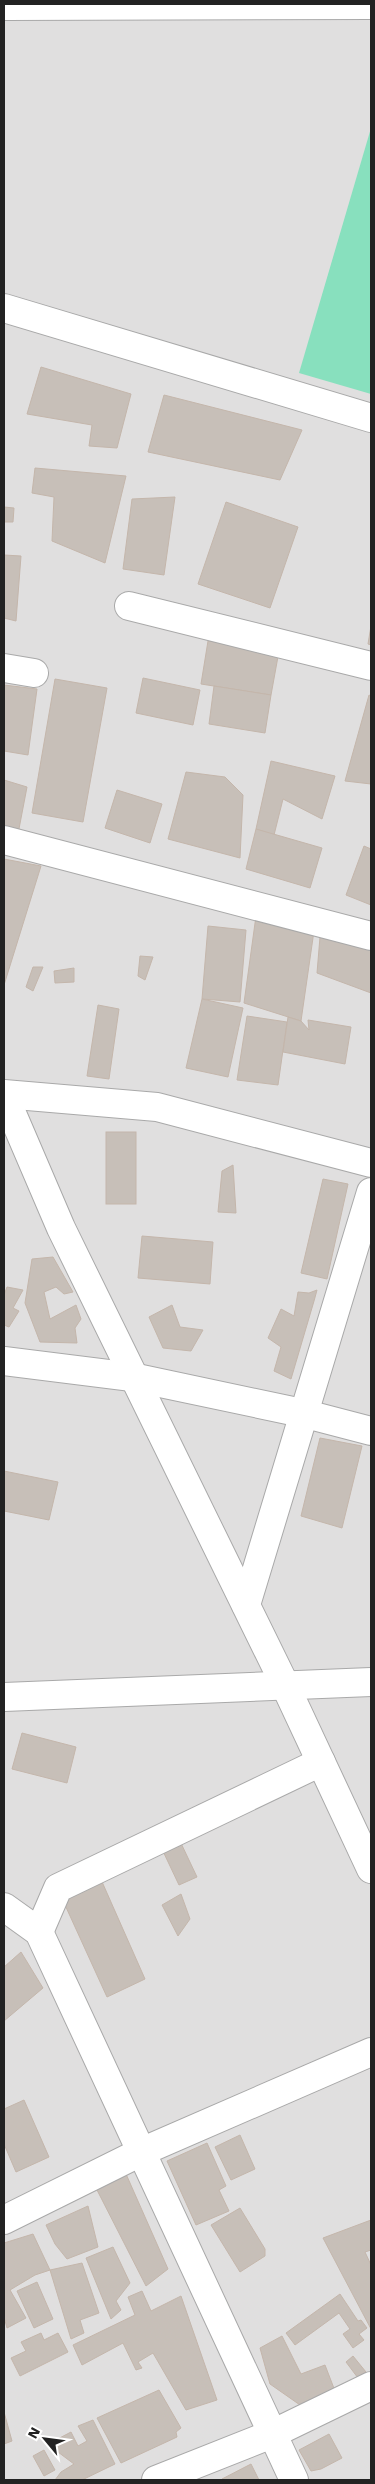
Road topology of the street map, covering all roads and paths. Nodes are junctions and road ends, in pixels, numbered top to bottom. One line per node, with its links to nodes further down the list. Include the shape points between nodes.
1 (371, 5): 2 (street)
2 (4, 6)
3 (4, 308): 4 (street)
4 (371, 418)
5 (129, 606): 6 (street)
6 (371, 666)
7 (4, 668): 8 (street)
8 (34, 673)
9 (4, 840): 10 (street)
10 (371, 936)
11 (4, 1094): 12 (street, via 157,1107); 15 (street, via 61,1228)
12 (371, 1163)
13 (371, 1192): 16 (street)
14 (4, 1362): 15 (street)
15 (132, 1377): 16 (street); 18 (street)
16 (302, 1413): 17 (street); 18 (street)
17 (371, 1431)
18 (246, 1605): 20 (street)
19 (371, 1682): 20 (street)
20 (286, 1685): 21 (street); 22 (street)
21 (4, 1697)
22 (321, 1762): 23 (street); 25 (street, via 58,1888)
23 (371, 1869)
24 (4, 1907): 25 (street)
25 (39, 1932): 27 (street)
26 (371, 2052): 27 (street)
27 (141, 2152): 28 (street); 30 (street)
28 (4, 2220)
29 (371, 2386): 30 (street)
30 (272, 2434): 31 (street); 32 (street)
31 (156, 2480)
32 (294, 2480)

